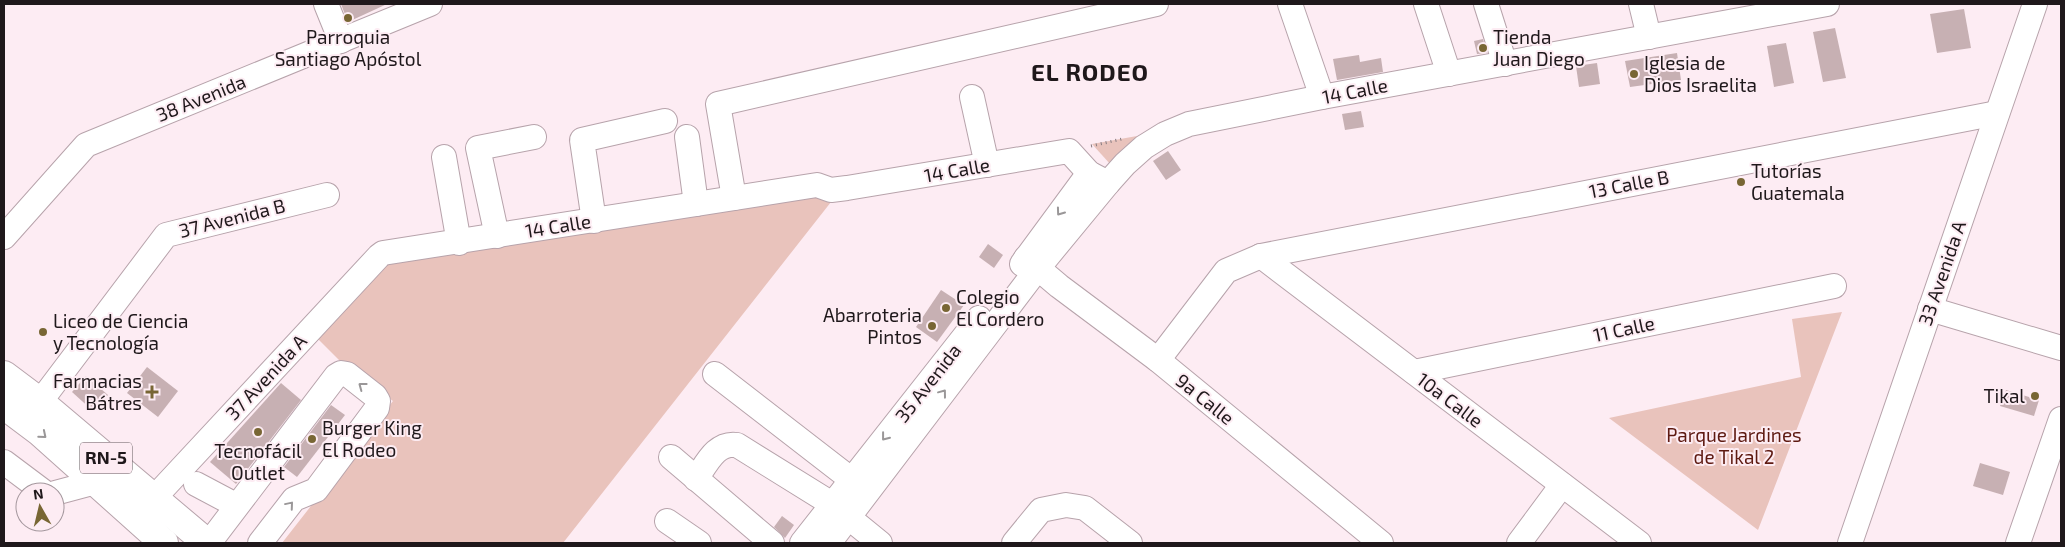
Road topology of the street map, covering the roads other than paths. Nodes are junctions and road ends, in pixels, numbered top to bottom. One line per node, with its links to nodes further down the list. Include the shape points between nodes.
1 (326, 4): 12 (street)
2 (430, 4): 12 (street, 38 Avenida)
3 (1156, 4): 25 (street, via 718,104)
4 (1290, 4): 16 (street)
5 (1426, 4): 14 (street)
6 (1486, 4): 13 (street)
7 (1641, 4): 11 (street)
8 (1827, 4): 10 (street, 14 Calle)
9 (2035, 4): 17 (street, 33 Avenida A)
10 (1778, 8): 11 (street, 14 Calle)
11 (1649, 37): 13 (street, 14 Calle)
12 (341, 41): 29 (street, 38 Avenida, via 86,145)
13 (1505, 64): 14 (street, 14 Calle)
14 (1449, 74): 16 (street, 14 Calle)
15 (972, 97): 22 (street)
16 (1322, 97): 23 (street, 14 Calle, via 1189,124 1165,134 1125,164)
17 (1997, 112): 32 (street, 13 Calle B); 35 (street, 33 Avenida A)
18 (664, 121): 27 (street, via 582,140)
19 (534, 137): 28 (street, via 478,148)
20 (687, 137): 26 (street)
21 (444, 157): 30 (street)
22 (987, 164): 23 (street, 14 Calle, via 1069,151); 25 (street, 14 Calle, via 847,188 831,190 818,185)
23 (1098, 178): 33 (street, 35 Avenida)
24 (327, 195): 41 (street, 37 Avenida B, via 166,235)
25 (734, 198): 26 (street, 14 Calle)
26 (696, 204): 27 (street, 14 Calle)
27 (594, 221): 28 (street, 14 Calle)
28 (497, 236): 30 (street, 14 Calle)
29 (4, 237)
30 (459, 243): 31 (street, 14 Calle)
31 (379, 256): 55 (street, 37 Avenida A)
32 (1261, 256): 37 (street, 13 Calle B, via 1226,271); 38 (street, 10a Calle)
33 (1032, 263): 37 (street, 9a Calle); 49 (street, 35 Avenida, one-way to 49); 57 (street, 35 Avenida, one-way to 33)
34 (1834, 286): 38 (street, 11 Calle)
35 (1930, 309): 36 (street); 72 (street, 33 Avenida A)
36 (2061, 348)
37 (1158, 360): 69 (street, 9a Calle)
38 (1414, 372): 53 (street, 10a Calle)
39 (715, 374): 49 (street)
40 (4, 375): 41 (main road, RN-5)
41 (40, 402): 55 (main road, RN-5)
42 (4, 405): 51 (main road, RN-5, one-way to 51)
43 (2061, 419): 47 (street)
44 (671, 457): 48 (street)
45 (4, 462): 50 (street)
46 (257, 468): 56 (street)
47 (2053, 468): 73 (street)
48 (696, 479): 57 (street, via 718,448 727,443 737,445); 63 (street)
49 (852, 480): 57 (street, 35 Avenida)
50 (31, 482)
51 (96, 482): 54 (street); 59 (main road, RN-5)
52 (196, 484): 56 (street)
53 (1562, 485): 70 (street); 71 (street, 10a Calle)
54 (65, 490)
55 (154, 498): 60 (main road, RN-5)
56 (230, 502): 60 (street)
57 (841, 510): 64 (street, 35 Avenida); 65 (street, 35 Avenida); 66 (street)
58 (667, 521): 62 (street)
59 (151, 538)
60 (205, 541): 61 (street, one-way to 60, via 294,499 316,490 377,408 376,396 346,374 336,376)
61 (260, 543)
62 (699, 543)
63 (772, 543)
64 (802, 543)
65 (829, 543)
66 (880, 543)
67 (1014, 543): 68 (street, via 1041,510 1066,504 1085,508)
68 (1130, 543)
69 (1381, 543)
70 (1519, 543)
71 (1639, 543)
72 (1850, 543)
73 (2018, 543)

